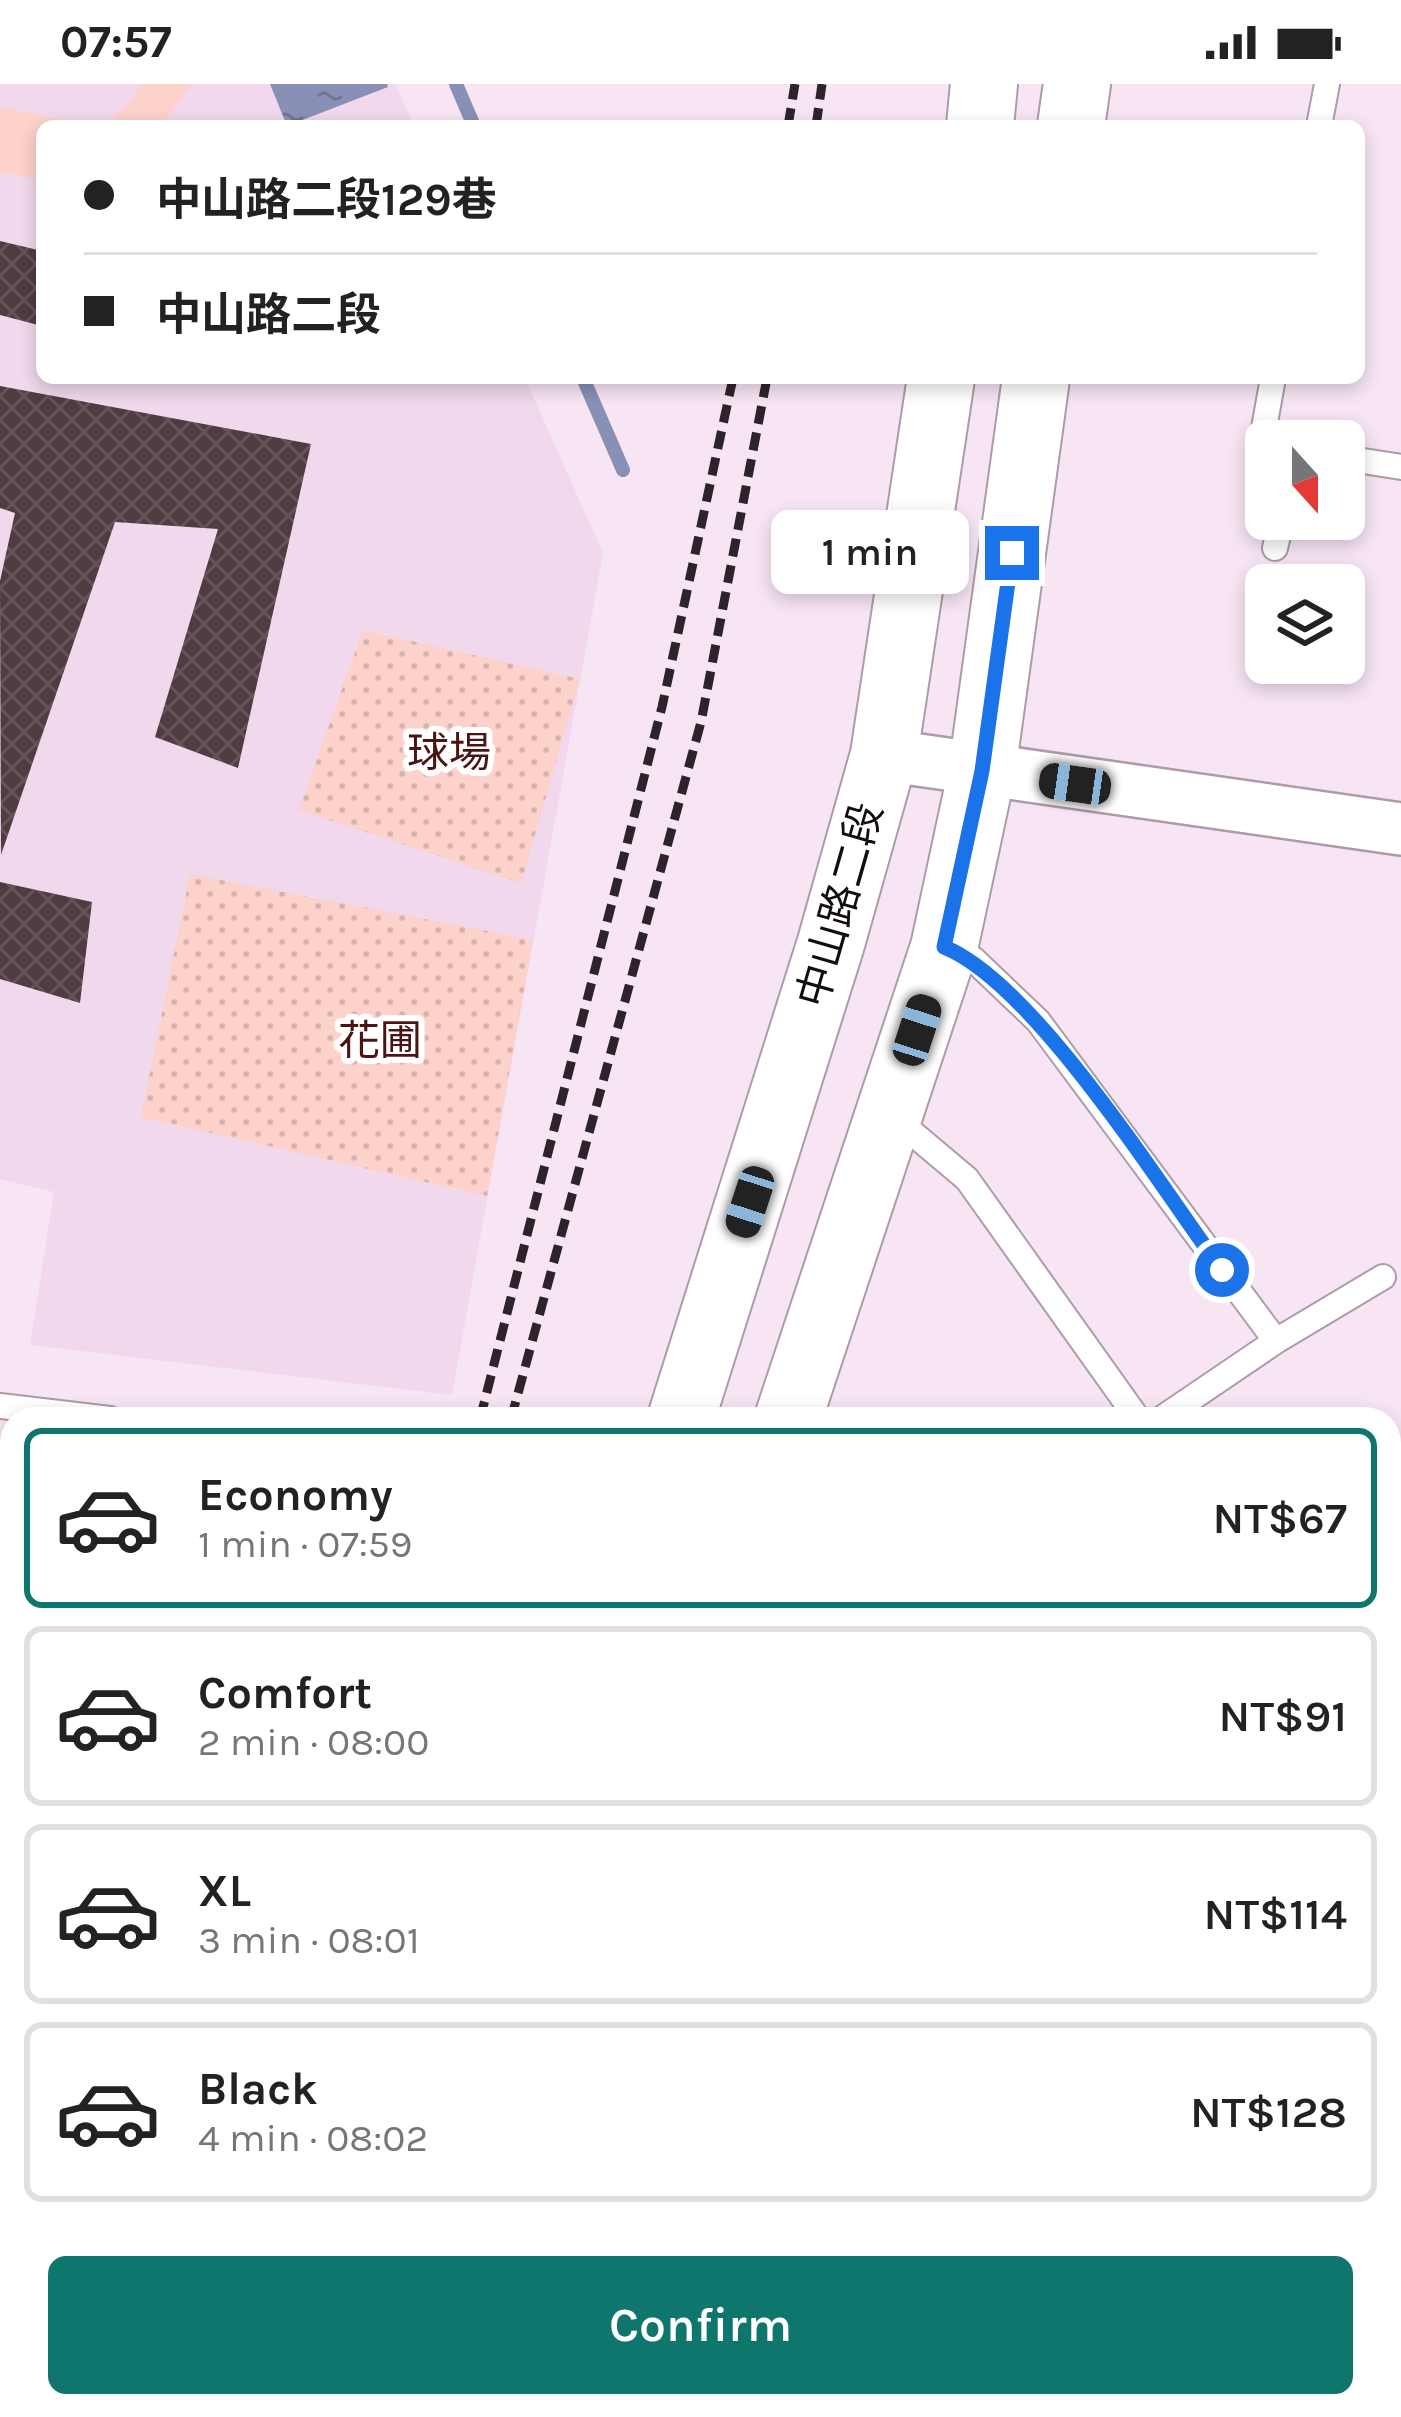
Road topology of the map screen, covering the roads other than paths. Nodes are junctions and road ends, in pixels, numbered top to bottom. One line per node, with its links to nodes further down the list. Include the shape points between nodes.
1 (984, 84): 4 (main road)
2 (1077, 84): 5 (main road)
3 (1327, 84): 6 (lane)
4 (981, 120)
5 (1072, 120)
6 (1320, 120)
7 (940, 384): 15 (main road, 中山路二段)
8 (1035, 384): 16 (main road)
9 (1272, 384): 10 (lane)
10 (1265, 420)
11 (1365, 461): 12 (lane)
12 (1401, 467)
13 (1277, 540): 14 (lane)
14 (1275, 548)
15 (884, 755): 16 (street); 22 (main road, 中山路二段)
16 (982, 771): 17 (street); 18 (main road)
17 (1401, 829)
18 (944, 947): 19 (main road); 21 (lane, via 973,959 1038,1021)
19 (889, 1114): 23 (main road); 24 (lane, via 968,1179)
20 (1383, 1277): 21 (lane)
21 (1276, 1341): 25 (lane)
22 (686, 1407)
23 (792, 1407)
24 (1130, 1407)
25 (1179, 1407)

